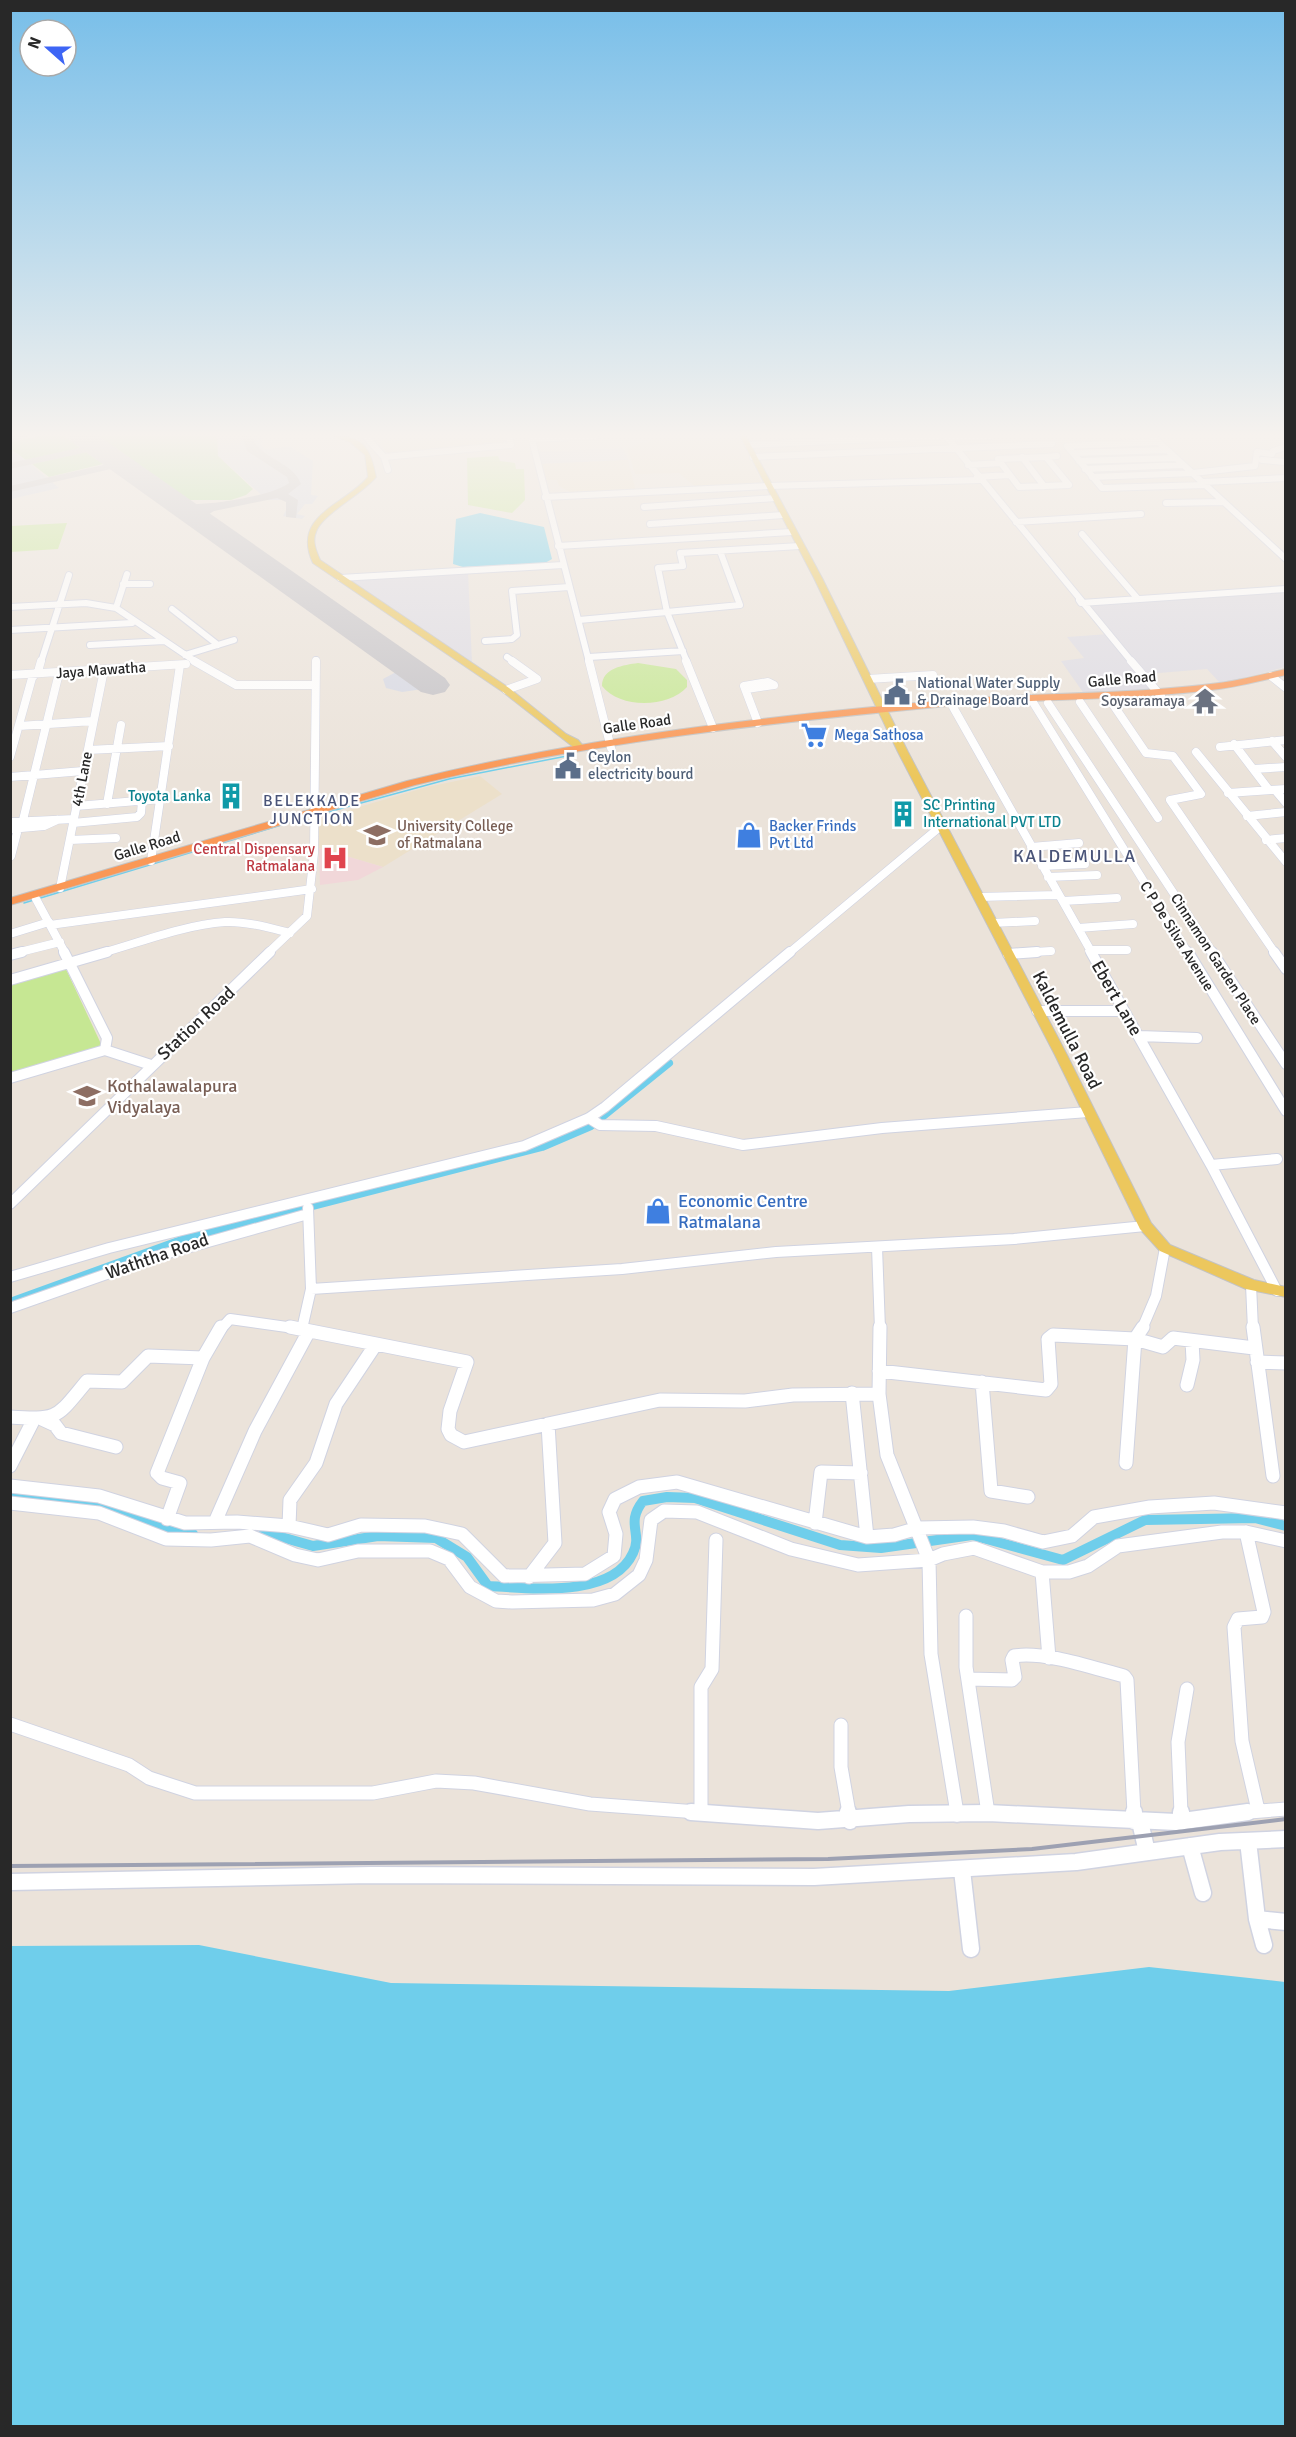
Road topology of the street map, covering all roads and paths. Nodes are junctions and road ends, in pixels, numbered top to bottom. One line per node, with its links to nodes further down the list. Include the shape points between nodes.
1 (311, 550): 12 (main road, via 315,561)
2 (559, 550): 9 (street)
3 (750, 550): 8 (street)
4 (802, 550): 47 (main road, Kaldemulla Road)
5 (1038, 550): 18 (street)
6 (1041, 550): 18 (street)
7 (1096, 550): 17 (street)
8 (720, 552): 23 (street, via 680,553 683,566 658,568); 23 (street, via 740,605)
9 (563, 565): 12 (street); 15 (street)
10 (127, 574): 13 (street)
11 (69, 575): 19 (street)
12 (340, 578): 51 (main road)
13 (123, 584): 14 (street); 21 (street)
14 (150, 584)
15 (569, 587): 24 (street); 30 (street, via 512,591 517,635 512,639)
16 (1286, 589): 17 (street)
17 (1138, 599): 18 (street)
18 (1081, 603): 52 (street)
19 (58, 604): 20 (street); 21 (street); 26 (street)
20 (10, 607)
21 (116, 608): 28 (street)
22 (172, 609): 32 (street)
23 (668, 612): 24 (street); 33 (street)
24 (579, 620): 36 (street)
25 (132, 623): 26 (street)
26 (51, 627): 27 (street); 41 (street)
27 (10, 630)
28 (164, 640): 31 (street); 34 (street)
29 (234, 640): 32 (street)
30 (485, 641)
31 (90, 645)
32 (218, 645): 34 (street)
33 (683, 651): 36 (street); 64 (street)
34 (185, 655): 48 (street, via 236,685)
35 (507, 657): 51 (street, via 537,679)
36 (589, 657): 68 (street)
37 (316, 660): 48 (street, Station Road)
38 (192, 664): 39 (street, Jaya Mawatha)
39 (180, 665): 40 (street, Jaya Mawatha); 69 (street)
40 (104, 670): 43 (street, Jaya Mawatha); 59 (street, 4th Lane)
41 (37, 672): 43 (street, Jaya Mawatha); 44 (street, Jaya Mawatha); 63 (street)
42 (1286, 672): 46 (highway, Galle Road)
43 (59, 673): 61 (street)
44 (10, 675)
45 (933, 675): 47 (street)
46 (1277, 677): 49 (street); 52 (highway, Galle Road, via 1234,689)
47 (868, 679): 58 (main road, Kaldemulla Road)
48 (315, 685): 90 (street, Station Road)
49 (1286, 688)
50 (747, 689): 60 (street)
51 (506, 690): 73 (main road, via 563,736)
52 (1159, 693): 53 (highway, Galle Road); 54 (highway, Galle Road)
53 (1110, 700): 55 (highway, Galle Road); 135 (street, via 1146,753 1173,756 1201,794 1170,800)
54 (1033, 702): 56 (highway, Galle Road); 57 (highway, Galle Road); 58 (highway, Galle Road, via 950,703); 145 (street, C P De Silva Avenue)
55 (1080, 702): 56 (highway, Galle Road); 93 (street)
56 (1048, 703): 142 (street, Cinnamon Garden Place)
57 (953, 707): 58 (highway, Galle Road); 105 (street, Ebert Lane)
58 (885, 711): 60 (highway, Galle Road); 68 (highway, Galle Road); 98 (main road, Kaldemulla Road)
59 (93, 721): 61 (street); 72 (street, 4th Lane)
60 (758, 723): 64 (highway, Galle Road)
61 (46, 724): 63 (street); 80 (street)
62 (122, 725): 71 (street)
63 (19, 726): 75 (street)
64 (713, 728): 68 (highway, Galle Road)
65 (1286, 740): 66 (street)
66 (1272, 741): 67 (street); 76 (street)
67 (1234, 744): 70 (street); 78 (street)
68 (610, 745): 73 (highway, Galle Road)
69 (169, 746): 71 (street); 85 (street)
70 (1220, 747)
71 (117, 748): 72 (street); 88 (street)
72 (88, 750): 79 (street, 4th Lane)
73 (574, 751): 90 (highway, Galle Road, via 438,780)
74 (1196, 752): 84 (street)
75 (10, 757)
76 (1286, 757)
77 (1286, 767): 78 (street)
78 (1254, 769): 83 (street)
79 (83, 771): 80 (street); 89 (street, 4th Lane)
80 (33, 775): 81 (street); 94 (street)
81 (10, 777)
82 (1286, 789): 83 (street)
83 (1272, 790): 84 (street); 87 (street)
84 (1228, 793): 92 (street)
85 (162, 799): 86 (street); 107 (street)
86 (142, 801): 88 (street); 96 (street, via 137,817)
87 (1286, 803)
88 (107, 804): 89 (street)
89 (76, 806): 96 (street, 4th Lane)
90 (315, 813): 107 (highway, Galle Road); 114 (street, Station Road); 118 (highway, Galle Road)
91 (1286, 813): 92 (street)
92 (1247, 816): 103 (street)
93 (1158, 818)
94 (23, 820): 95 (street); 97 (street)
95 (57, 820): 96 (street); 99 (street, via 48,826)
96 (74, 821): 102 (street, 4th Lane)
97 (10, 822)
98 (941, 826): 115 (main road, Kaldemulla Road); 147 (street)
99 (14, 829): 106 (street)
100 (116, 838): 102 (street)
101 (1286, 838): 103 (street)
102 (70, 840): 113 (street, 4th Lane)
103 (1266, 840): 108 (street)
104 (1079, 843): 105 (street)
105 (1031, 847): 110 (street, Ebert Lane)
106 (11, 856)
107 (151, 861): 113 (highway, Galle Road)
108 (1286, 862)
109 (1085, 864): 110 (street)
110 (1042, 866): 112 (street, Ebert Lane)
111 (1097, 875): 112 (street)
112 (1048, 877): 116 (street, Ebert Lane)
113 (60, 888): 119 (highway, Galle Road)
114 (312, 889): 123 (street); 126 (street, Station Road, via 307,915)
115 (979, 897): 116 (street); 122 (main road, Kaldemulla Road)
116 (1060, 898): 117 (street); 125 (street, Ebert Lane)
117 (1117, 898)
118 (36, 899): 120 (highway, Galle Road); 123 (street)
119 (10, 902)
120 (10, 907)
121 (1035, 921): 122 (street)
122 (992, 923): 132 (main road, Kaldemulla Road)
123 (50, 924): 127 (street); 128 (street)
124 (1133, 924): 125 (street)
125 (1078, 928): 129 (street, Ebert Lane)
126 (290, 933): 134 (street, via 226,922 183,930); 143 (street, Station Road)
127 (10, 934)
128 (60, 942): 133 (street); 134 (street)
129 (1089, 950): 130 (street); 138 (street, Ebert Lane)
130 (1127, 950)
131 (1051, 951): 132 (street)
132 (1008, 954): 137 (main road, Kaldemulla Road)
133 (10, 955)
134 (70, 963): 136 (street); 141 (street, via 104,1030)
135 (1286, 969)
136 (10, 980)
137 (1037, 1011): 138 (street); 146 (main road, Kaldemulla Road)
138 (1124, 1011): 139 (street, Ebert Lane)
139 (1139, 1036): 140 (street); 149 (street, Ebert Lane)
140 (1197, 1038)
141 (105, 1050): 143 (street); 144 (street)
142 (1286, 1064)
143 (151, 1065): 150 (street, Station Road)
144 (10, 1078)
145 (1286, 1111)
146 (1088, 1112): 147 (street, via 882,1128 743,1145 656,1126); 152 (main road, Kaldemulla Road)
147 (594, 1122): 151 (street, via 524,1146)
148 (1277, 1159): 149 (street)
149 (1211, 1165): 158 (street, Ebert Lane)
150 (10, 1204)
151 (308, 1207): 155 (street, via 56,1262); 157 (street); 159 (street, Waththa Road, via 148,1257)
152 (1145, 1226): 153 (street); 154 (main road, Kaldemulla Road)
153 (877, 1247): 157 (street, via 776,1252 622,1269); 168 (street)
154 (1165, 1248): 156 (main road, Kaldemulla Road); 161 (street, via 1146,1326)
155 (10, 1277)
156 (1251, 1285): 158 (main road, Kaldemulla Road); 164 (street)
157 (310, 1289): 160 (street)
158 (1281, 1291)
159 (10, 1308)
160 (306, 1330): 163 (street); 165 (street, via 230,1319); 186 (street)
161 (1135, 1339): 162 (street, via 1163,1347 1173,1338); 169 (street, via 1053,1335 1047,1338 1049,1389); 177 (street)
162 (1192, 1341): 164 (street); 170 (street)
163 (376, 1344): 175 (street, via 467,1362 449,1412 448,1427 452,1435 464,1442); 188 (street, via 336,1404 316,1463 290,1500)
164 (1254, 1348): 166 (street)
165 (203, 1358): 174 (street, via 148,1356 122,1382 87,1381 59,1414); 185 (street, via 156,1473 180,1483)
166 (1257, 1362): 167 (street); 180 (street)
167 (1286, 1363)
168 (879, 1371): 169 (street); 172 (street)
169 (982, 1382): 182 (street, via 992,1491)
170 (1188, 1385)
171 (852, 1394): 172 (street); 175 (street, via 745,1401 660,1400); 179 (street)
172 (879, 1394): 189 (street, via 887,1455)
173 (10, 1417): 174 (street)
174 (38, 1419): 176 (street, via 57,1426 57,1431); 178 (street)
175 (548, 1424): 196 (street, via 555,1544)
176 (116, 1448)
177 (1126, 1463)
178 (10, 1466)
179 (861, 1473): 187 (street, via 821,1472); 191 (street)
180 (1274, 1476)
181 (10, 1486): 185 (street, via 99,1496)
182 (1028, 1497)
183 (10, 1503): 194 (street, via 99,1513 165,1539 250,1536 318,1560 358,1551 430,1551 448,1559 470,1587 496,1601 512,1602 593,1600 615,1594 639,1575 646,1560 651,1520 664,1511 697,1512 791,1550 846,1564)
184 (1286, 1513): 189 (street, via 1214,1503 1150,1507 1094,1517 1072,1536 1043,1542 973,1527)
185 (167, 1519): 186 (street)
186 (214, 1522): 188 (street)
187 (815, 1523): 191 (street); 196 (street, via 677,1482 639,1487 615,1499 609,1512 616,1534 614,1556 585,1574)
188 (289, 1526): 196 (street, via 328,1535 361,1525 434,1528 462,1534 504,1576)
189 (919, 1530): 191 (street); 194 (street)
190 (1246, 1532): 193 (street); 195 (street, via 1118,1546 1088,1566 1069,1572); 204 (street, via 1264,1612 1262,1617 1238,1619 1234,1627 1242,1741)
191 (867, 1537)
192 (716, 1540): 205 (street, via 712,1669 701,1687)
193 (1286, 1541)
194 (928, 1558): 195 (street, via 974,1548); 207 (street, via 931,1654)
195 (1042, 1572): 198 (street)
196 (529, 1577)
197 (966, 1616): 199 (street)
198 (1049, 1658): 199 (street, via 1014,1656 1015,1677 1007,1682); 210 (street, via 1117,1672 1127,1680)
199 (968, 1679): 206 (street)
200 (1187, 1689): 209 (street, via 1179,1728 1177,1769)
201 (10, 1724): 205 (street, via 129,1765 149,1778 195,1793 373,1793 436,1781 507,1786 590,1803)
202 (841, 1725): 208 (street, via 841,1767)
203 (1286, 1809): 204 (street)
204 (1258, 1810): 209 (street)
205 (701, 1811): 208 (street)
206 (988, 1813): 207 (street); 210 (street)
207 (957, 1814): 208 (street, via 909,1814)
208 (850, 1821)
209 (1182, 1821): 210 (street)
210 (1137, 1822): 214 (street)
211 (1286, 1839): 212 (street)
212 (1248, 1841): 213 (street); 218 (street)
213 (1190, 1846): 214 (street); 217 (street)
214 (1148, 1852): 215 (street, via 1076,1862)
215 (962, 1870): 216 (street, via 814,1877 372,1875); 221 (street)
216 (10, 1882)
217 (1203, 1893)
218 (1257, 1919): 219 (street); 220 (street)
219 (1286, 1922)
220 (1264, 1945)
221 (971, 1949)

